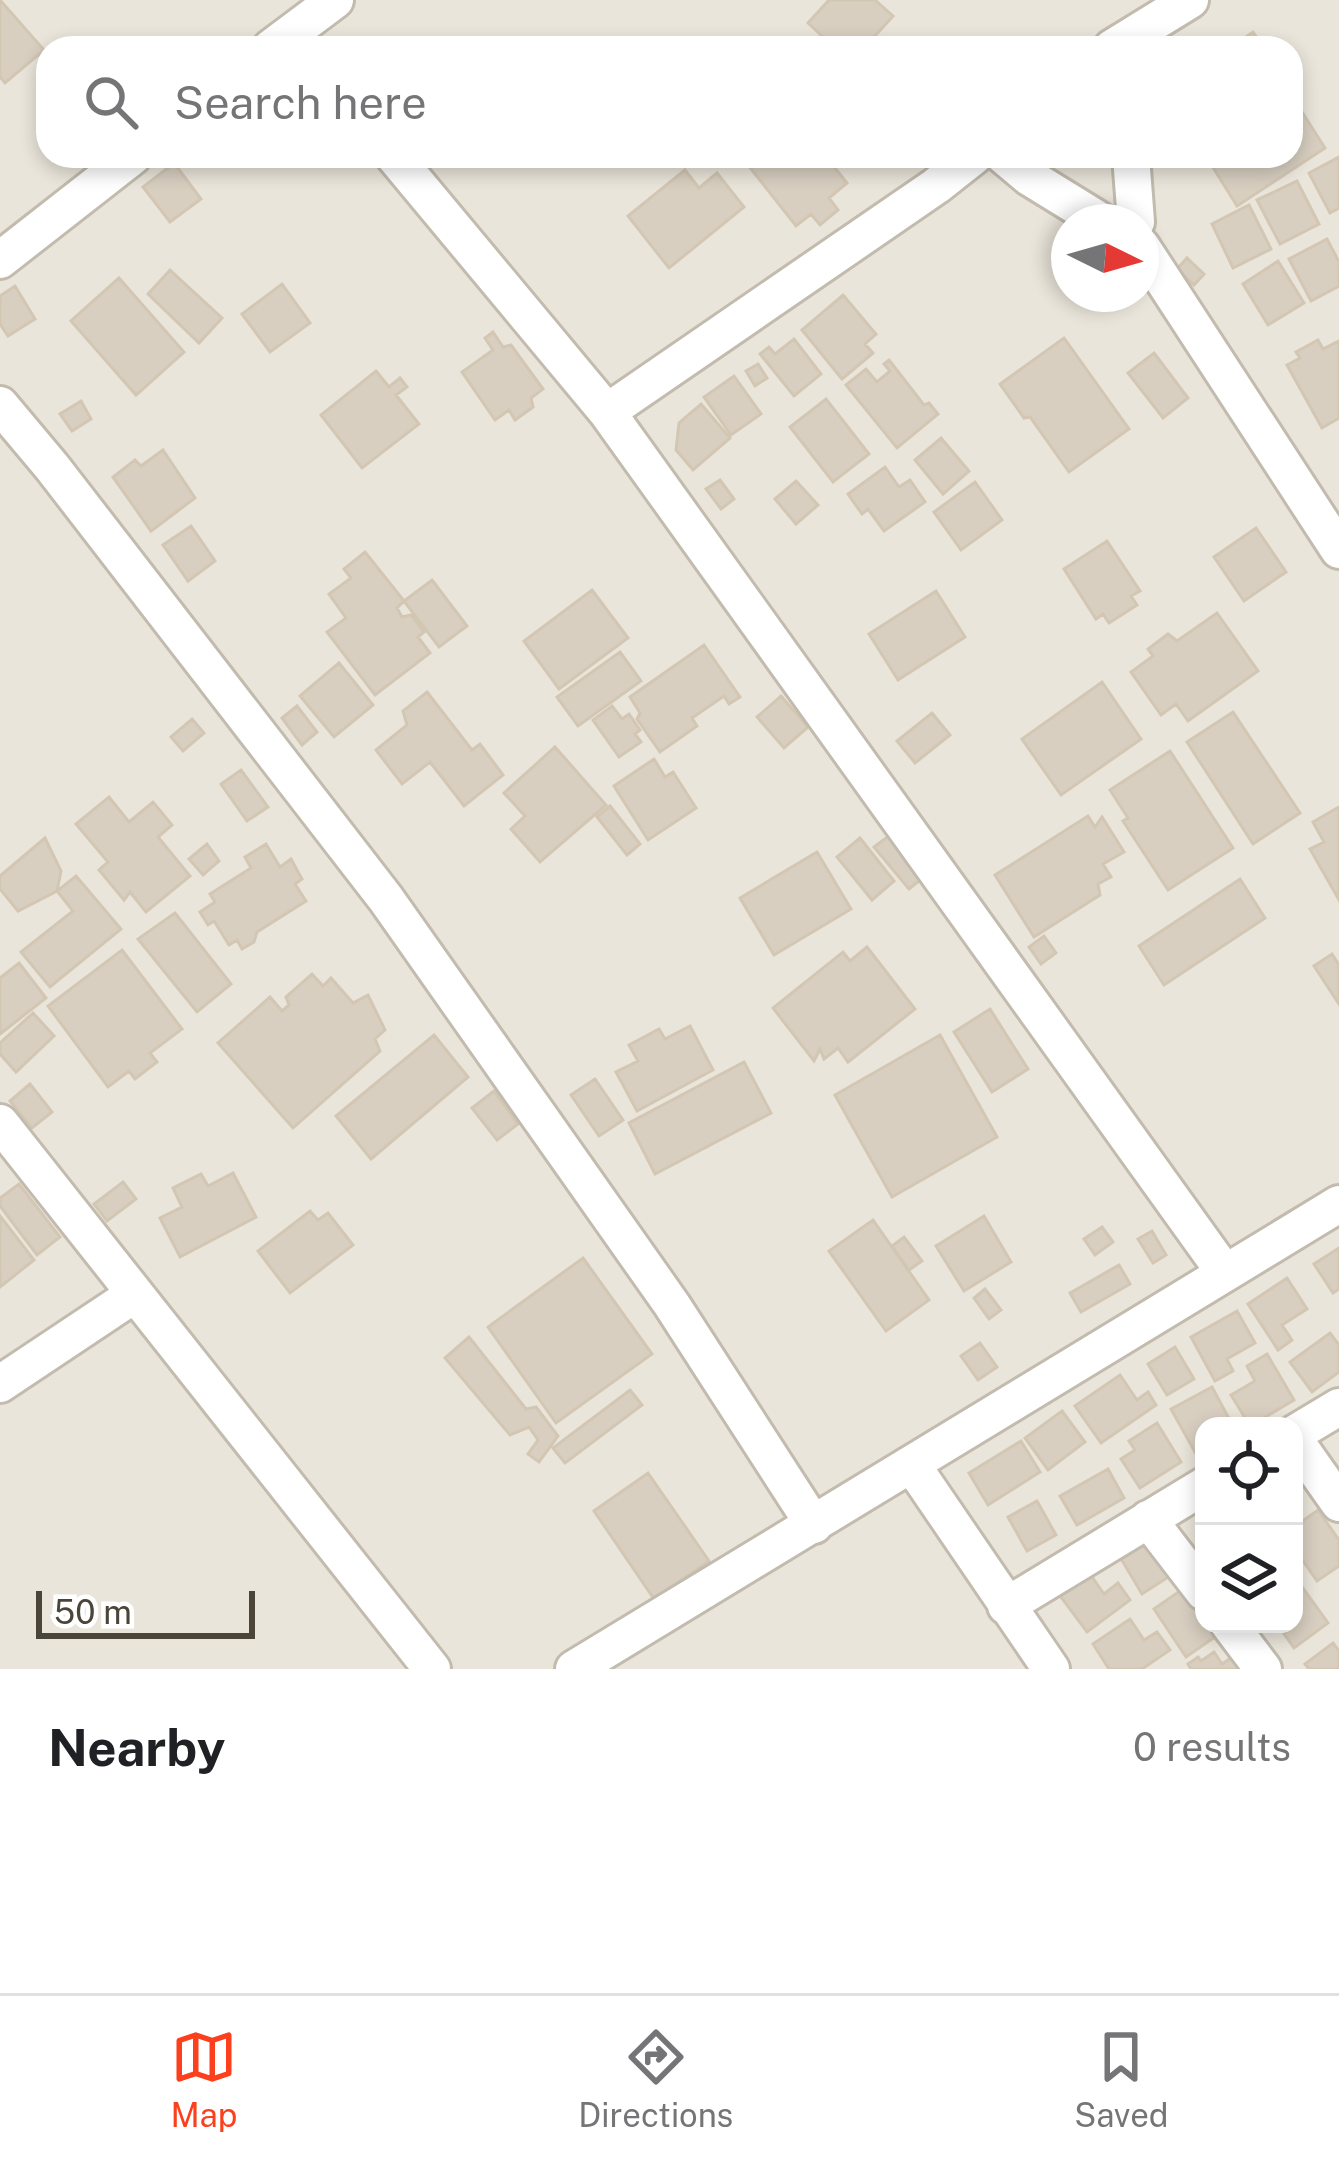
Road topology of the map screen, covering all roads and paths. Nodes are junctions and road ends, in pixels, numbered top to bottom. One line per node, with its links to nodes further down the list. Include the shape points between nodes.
1 (334, 0): 3 (street)
2 (1190, 0): 4 (street)
3 (295, 36)
4 (1134, 36)
5 (118, 168): 12 (street)
6 (404, 168): 15 (street)
7 (957, 168): 15 (street)
8 (1018, 168): 10 (street)
9 (1133, 168): 11 (street)
10 (1073, 204)
11 (1135, 204)
12 (0, 260)
13 (1159, 274): 16 (street)
14 (0, 405): 29 (street, via 386,899 672,1305)
15 (608, 412): 19 (street)
16 (1339, 550)
17 (0, 1123): 20 (street)
18 (1339, 1204): 19 (street)
19 (1225, 1273): 25 (street)
20 (135, 1294): 21 (street); 33 (street)
21 (0, 1384)
22 (1339, 1407): 23 (street)
23 (1303, 1431)
24 (1303, 1450): 27 (street)
25 (912, 1465): 29 (street); 31 (street)
26 (1195, 1491): 28 (street)
27 (1339, 1503)
28 (1148, 1519): 30 (street); 31 (street)
29 (814, 1526): 34 (street)
30 (1195, 1580)
31 (1006, 1606): 35 (street)
32 (1235, 1633): 36 (street)
33 (432, 1669)
34 (574, 1669)
35 (1051, 1669)
36 (1263, 1669)

